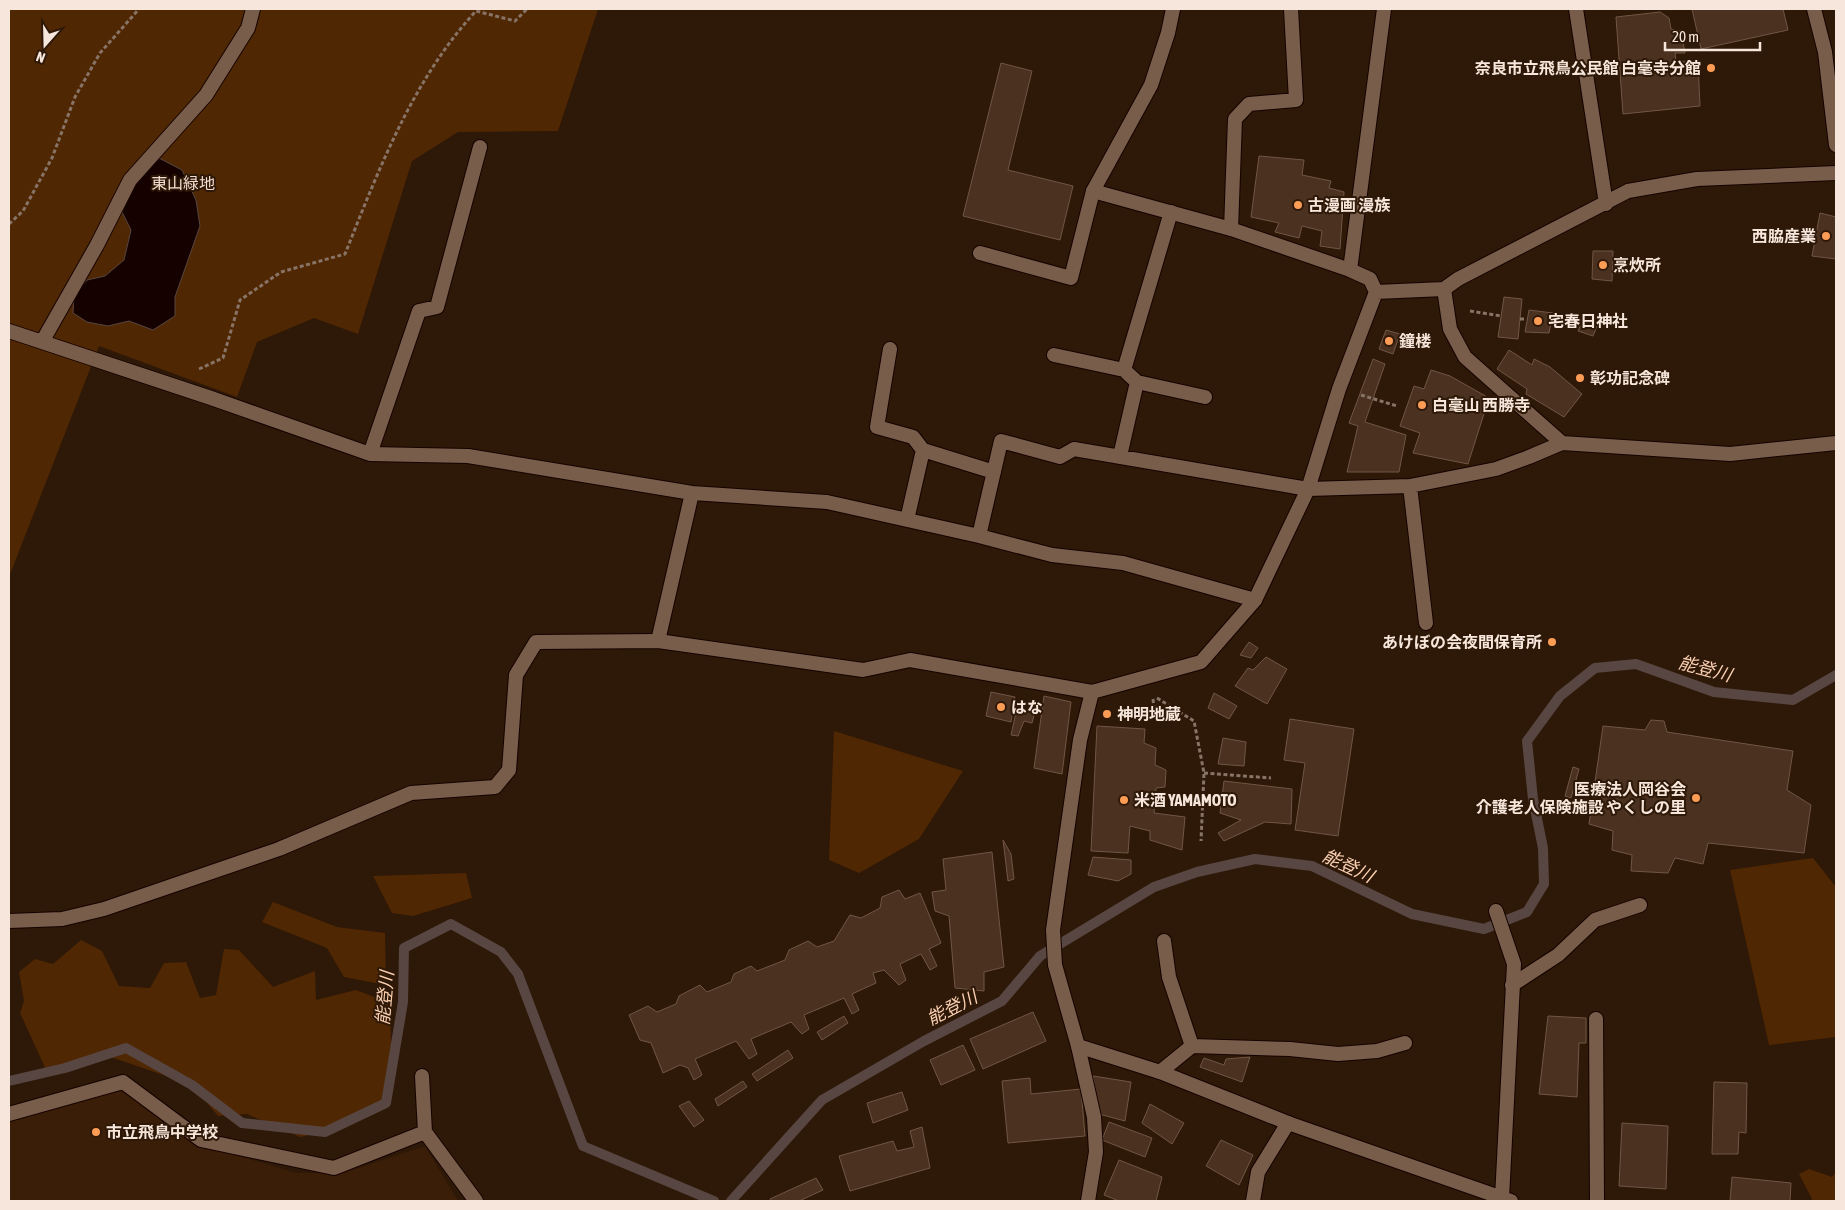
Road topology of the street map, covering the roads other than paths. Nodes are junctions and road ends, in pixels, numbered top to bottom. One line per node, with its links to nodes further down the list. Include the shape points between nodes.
1 (253, 9): 19 (street, via 248,28 206,95 130,180)
2 (1173, 9): 10 (street, via 1151,85)
3 (1291, 9): 13 (street, via 1296,100 1249,104 1235,119)
4 (1384, 9): 15 (street)
5 (1576, 9): 11 (street)
6 (1814, 9): 7 (street, via 1825,52)
7 (1836, 145)
8 (480, 147): 28 (street, via 437,307 419,311)
9 (1836, 173): 11 (street, via 1697,179 1628,191)
10 (1092, 191): 12 (street); 14 (street, via 1071,278)
11 (1606, 204): 16 (street)
12 (1171, 212): 13 (street); 22 (street)
13 (1231, 229): 15 (street)
14 (980, 253)
15 (1350, 270): 17 (street, via 1370,279)
16 (1444, 289): 17 (street); 25 (street, via 1450,329 1465,356)
17 (1376, 292): 32 (street, via 1339,389)
18 (9, 331): 19 (street)
19 (42, 342): 28 (street)
20 (890, 349): 27 (street, via 876,427 914,437)
21 (1054, 355): 22 (street)
22 (1124, 370): 23 (street)
23 (1137, 382): 24 (street); 29 (street)
24 (1205, 397)
25 (1562, 442): 26 (street, via 1730,454); 31 (street, via 1496,469)
26 (1836, 443)
27 (923, 450): 30 (street); 34 (street)
28 (370, 454): 33 (street, via 468,456)
29 (1120, 456): 30 (street, via 1074,449 1060,457 1001,441); 32 (street)
30 (994, 472): 35 (street)
31 (1410, 486): 32 (street); 37 (street)
32 (1308, 489): 36 (street)
33 (692, 493): 34 (street, via 827,502); 38 (street)
34 (907, 520): 35 (street)
35 (979, 536): 36 (street, via 1052,555 1123,563)
36 (1255, 600): 39 (street, via 1201,662)
37 (1426, 623)
38 (658, 641): 39 (street, via 863,670 910,660); 42 (street, via 536,642 516,675 509,770 495,787 412,792 278,848 104,909 62,919)
39 (1092, 692): 47 (street, via 1080,740 1053,930 1055,965)
40 (1640, 905): 44 (street, via 1595,920 1558,955)
41 (1496, 911): 44 (street, via 1514,964)
42 (9, 922)
43 (1164, 941): 48 (street, via 1169,977)
44 (1512, 985): 54 (street)
45 (1596, 1019): 58 (street)
46 (1405, 1043): 48 (street, via 1377,1051 1338,1054)
47 (1078, 1046): 49 (street); 56 (street, via 1094,1117 1096,1152)
48 (1192, 1046): 49 (street)
49 (1160, 1072): 52 (street)
50 (422, 1076): 53 (street)
51 (9, 1114): 53 (street, via 123,1082 201,1140 334,1168)
52 (1288, 1123): 54 (street); 57 (street, via 1258,1172)
53 (425, 1132): 55 (street)
54 (1505, 1200)
55 (476, 1201)
56 (1088, 1201)
57 (1253, 1201)
58 (1597, 1201)

